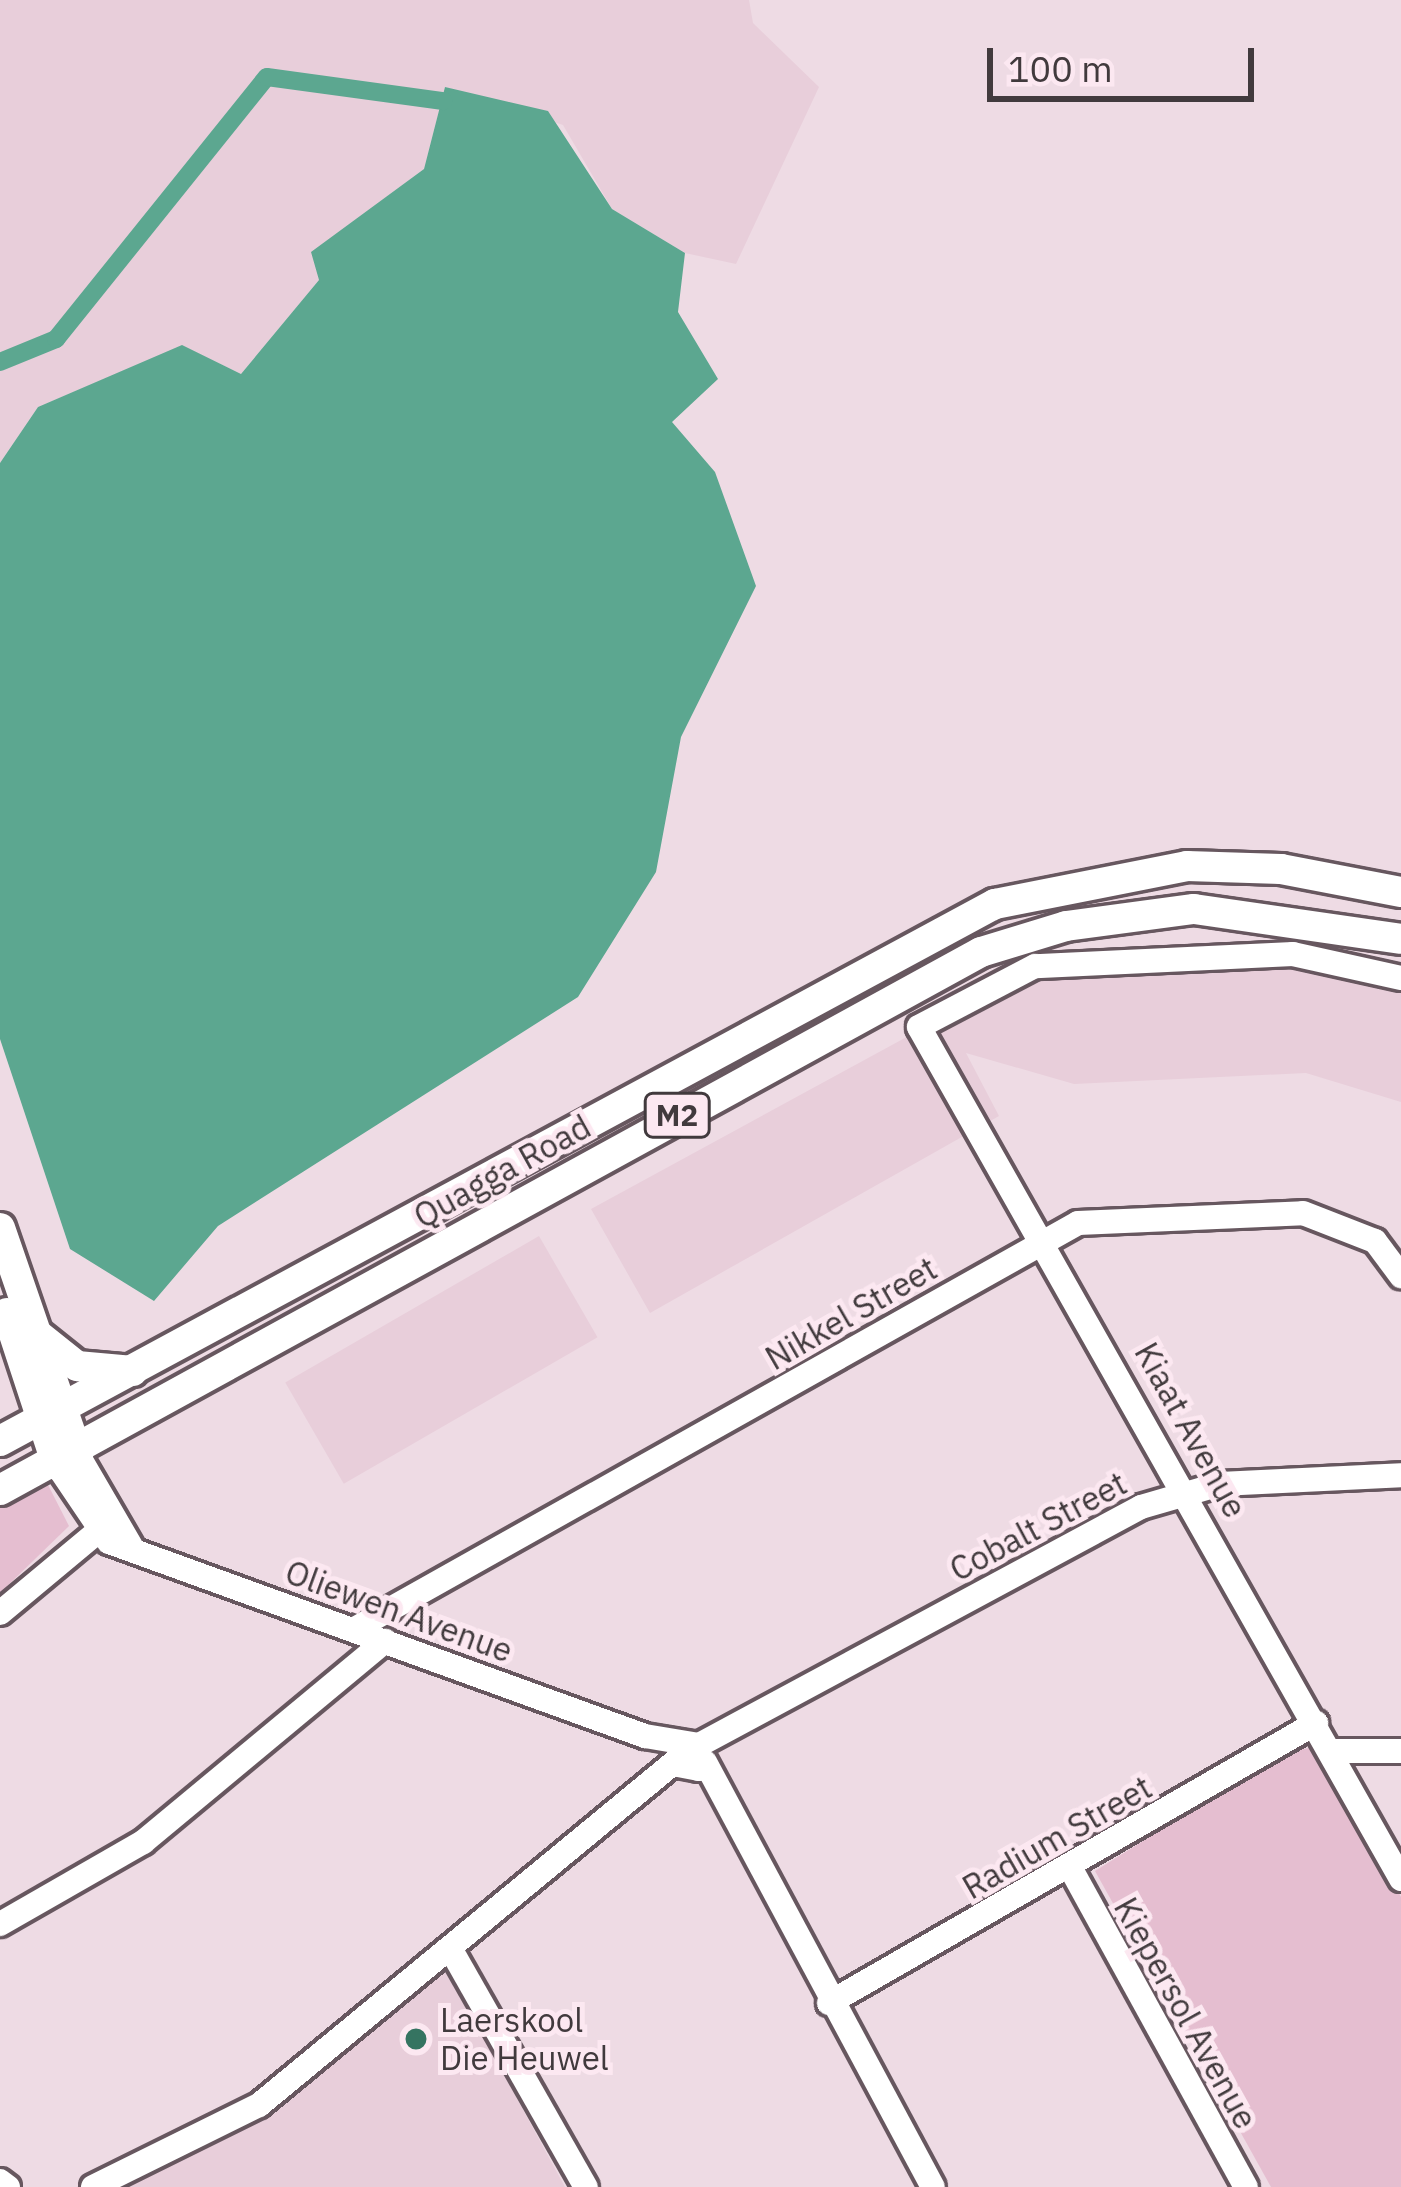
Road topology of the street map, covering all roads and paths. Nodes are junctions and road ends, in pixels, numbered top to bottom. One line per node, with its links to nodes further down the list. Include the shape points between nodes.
1 (1401, 892): 9 (main road, Quagga Road / M2, via 1319,873 1187,866 995,904)
2 (1401, 939): 12 (main road, Quagga Road / M2, via 1194,910 1066,926 981,952)
3 (1401, 978): 5 (street, Kiaat Avenue, via 1293,954 1056,964 922,1017 926,1043)
4 (0, 1228): 8 (main road)
5 (1047, 1239): 6 (street, Nikkel Street, via 1131,1214 1266,1209 1339,1221 1376,1241); 15 (street, Kiaat Avenue); 19 (street, Nikkel Street)
6 (1401, 1276)
7 (0, 1290): 10 (main road)
8 (31, 1325): 9 (main road, via 77,1366); 10 (main road)
9 (144, 1371): 10 (main road, Quagga Road / M2)
10 (48, 1417): 11 (main road, Quagga Road / M2); 12 (main road)
11 (0, 1441)
12 (67, 1460): 14 (main road, Quagga Road / M2); 16 (street); 17 (street)
13 (1401, 1475): 15 (street, Cobalt Street)
14 (0, 1490)
15 (1186, 1491): 21 (street, Kiaat Avenue); 24 (street, Cobalt Street)
16 (96, 1533): 17 (street, Oliewen Avenue); 18 (street)
17 (131, 1546): 19 (street, Oliewen Avenue)
18 (0, 1613)
19 (353, 1630): 20 (street, Oliewen Avenue)
20 (385, 1641): 24 (street, Oliewen Avenue); 27 (street, via 143,1842)
21 (1316, 1723): 23 (street, Kiaat Avenue); 25 (street, Radium Street)
22 (1401, 1750): 23 (street)
23 (1330, 1751): 26 (street, Kiaat Avenue)
24 (691, 1759): 28 (street, Cobalt Street); 29 (street, via 722,1799)
25 (1071, 1869): 29 (street, Radium Street); 35 (street, Kiepersol Avenue)
26 (1401, 1879)
27 (0, 1924)
28 (454, 1954): 32 (street, Cobalt Street, via 259,2105); 33 (street)
29 (829, 2003): 34 (street)
30 (0, 2181): 31 (street)
31 (8, 2187)
32 (93, 2187)
33 (586, 2187)
34 (933, 2187)
35 (1246, 2187)

